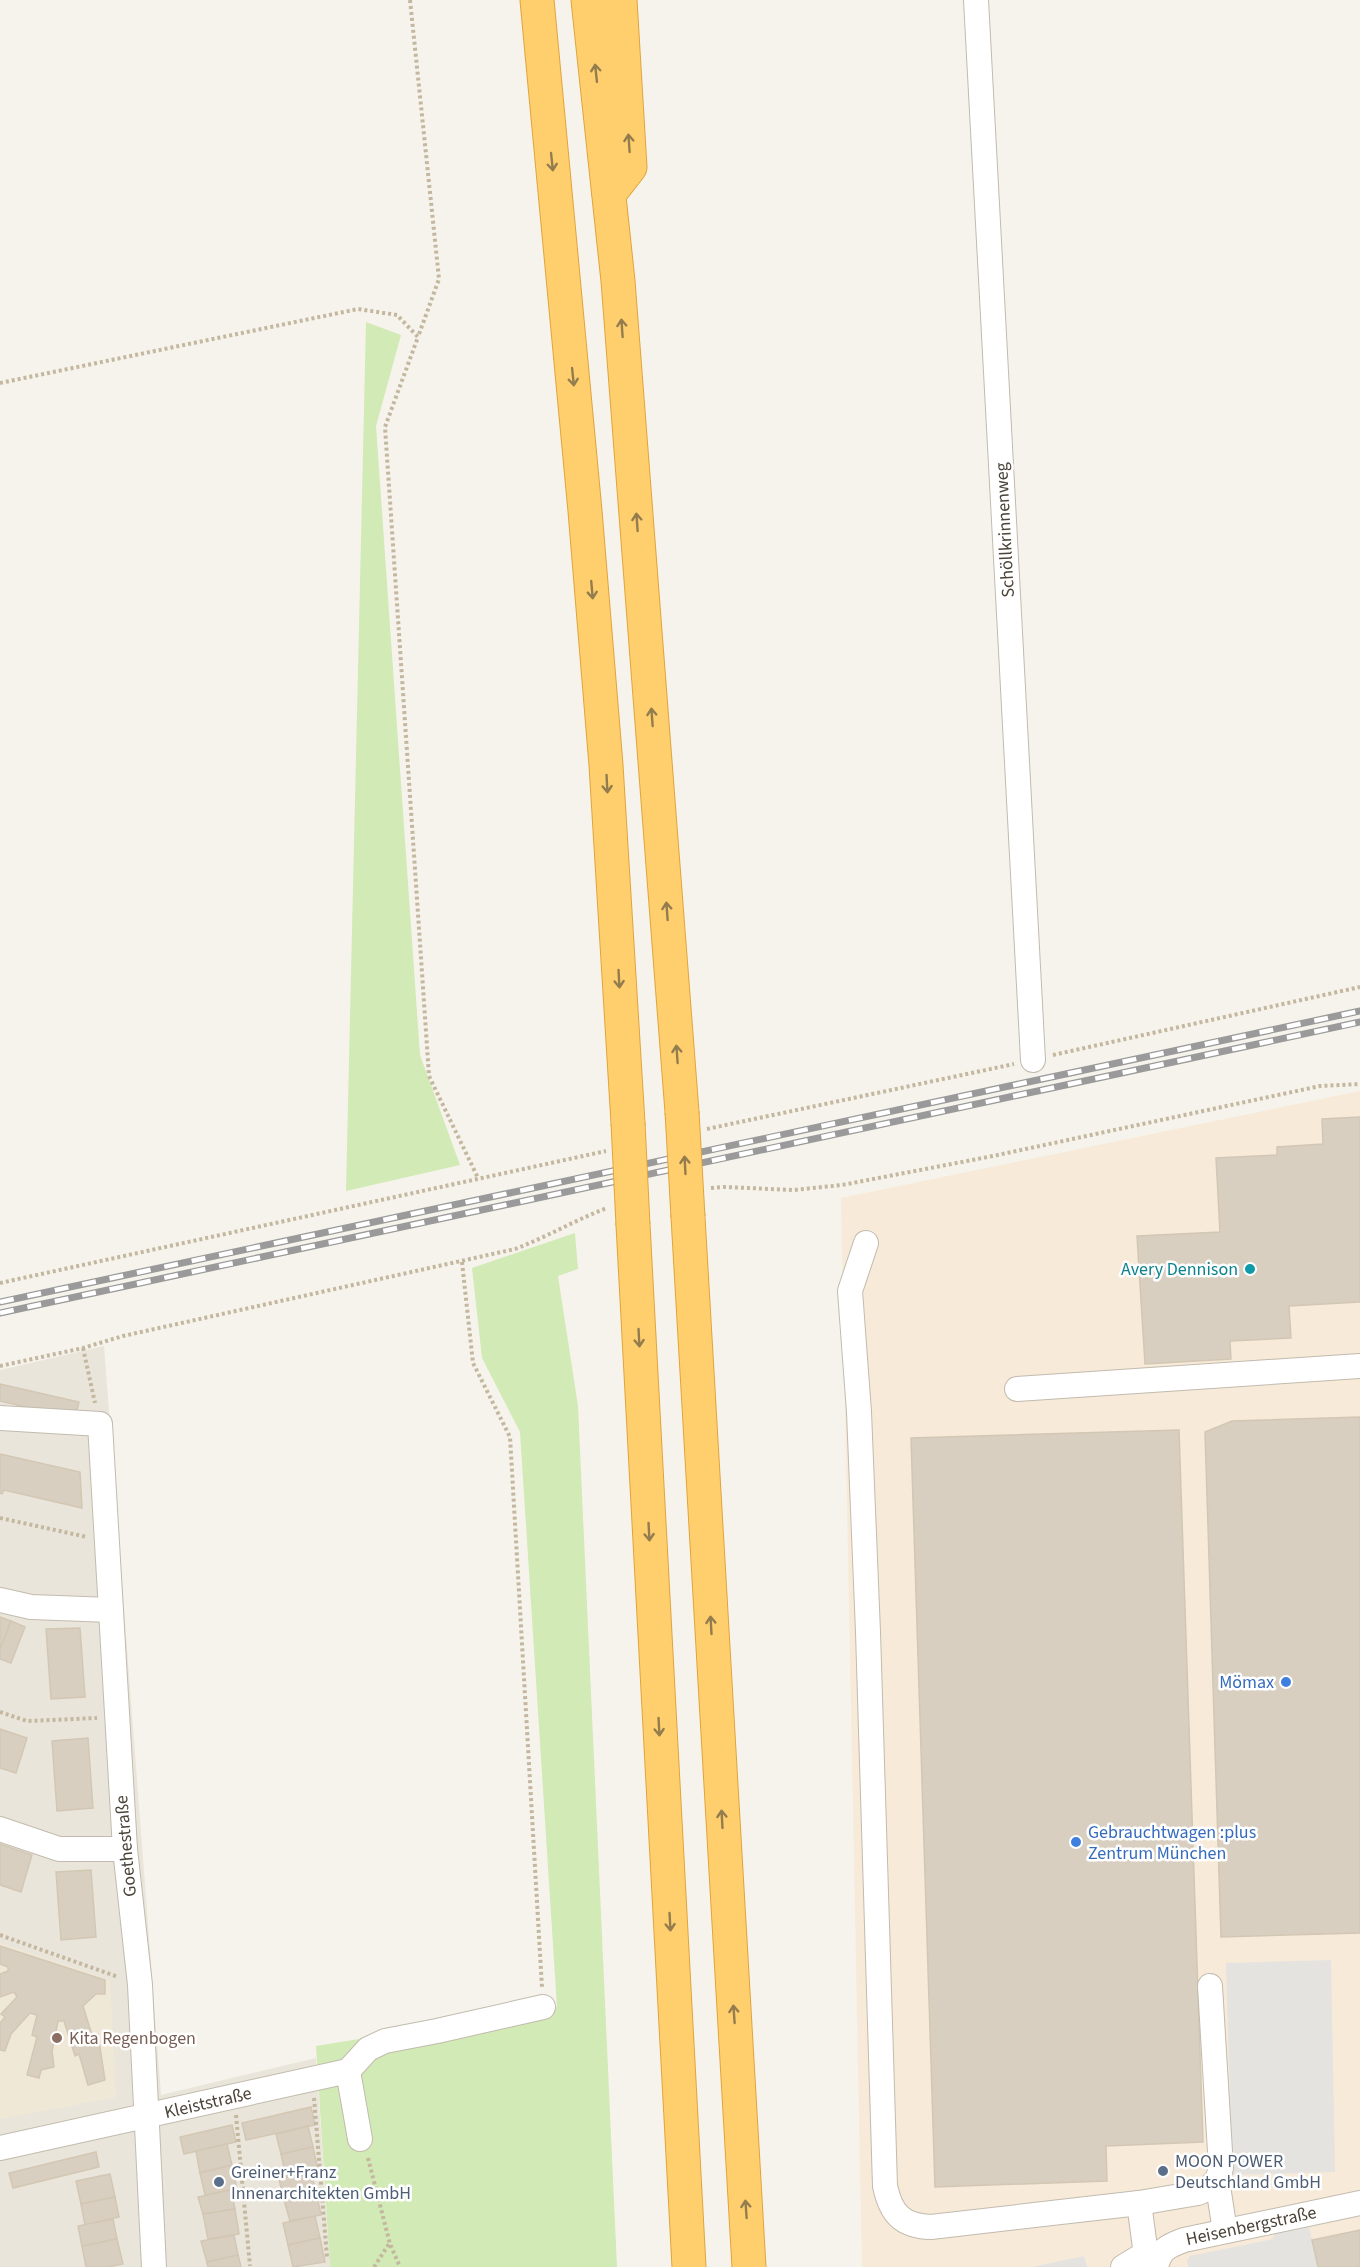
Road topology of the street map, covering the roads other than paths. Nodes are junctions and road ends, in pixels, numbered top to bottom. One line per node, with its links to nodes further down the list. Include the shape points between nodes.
1 (522, 0): 6 (highway)
2 (537, 0): 6 (highway)
3 (588, 0): 7 (highway, one-way to 3)
4 (620, 0): 7 (highway, one-way to 4, via 630,166)
5 (975, 0): 8 (street, Schöllkrinnenweg)
6 (546, 103): 29 (highway, one-way to 29, bridge, via 606,765 622,1136 633,1225)
7 (609, 194): 30 (highway, one-way to 7, bridge, via 688,1217 690,1122)
8 (1033, 1060)
9 (866, 1243): 24 (street, via 850,1291 859,1412 888,2202 906,2222 931,2227)
10 (1360, 1366): 11 (street)
11 (1017, 1389)
12 (0, 1418): 14 (street, Goethestraße, via 100,1424)
13 (0, 1600): 14 (street, via 31,1607)
14 (111, 1610): 16 (street, Goethestraße)
15 (0, 1829): 16 (street, via 59,1849)
16 (125, 1849): 20 (street, Goethestraße, via 140,1985)
17 (1210, 1986): 23 (street, via 1221,2168)
18 (543, 2007): 19 (street, via 385,2041 368,2049)
19 (348, 2070): 20 (street, Kleiststraße); 21 (street)
20 (146, 2117): 22 (street, Kleiststraße); 28 (street, Goethestraße)
21 (360, 2139)
22 (0, 2148)
23 (1217, 2180): 24 (street, via 1198,2193); 26 (street)
24 (1139, 2203): 27 (street)
25 (1360, 2203): 26 (street, Heisenbergstraße)
26 (1225, 2231): 27 (street, Heisenbergstraße, via 1171,2244)
27 (1154, 2258): 31 (street, Heisenbergstraße)
28 (154, 2267)
29 (689, 2267)
30 (749, 2267)
31 (1123, 2267)

